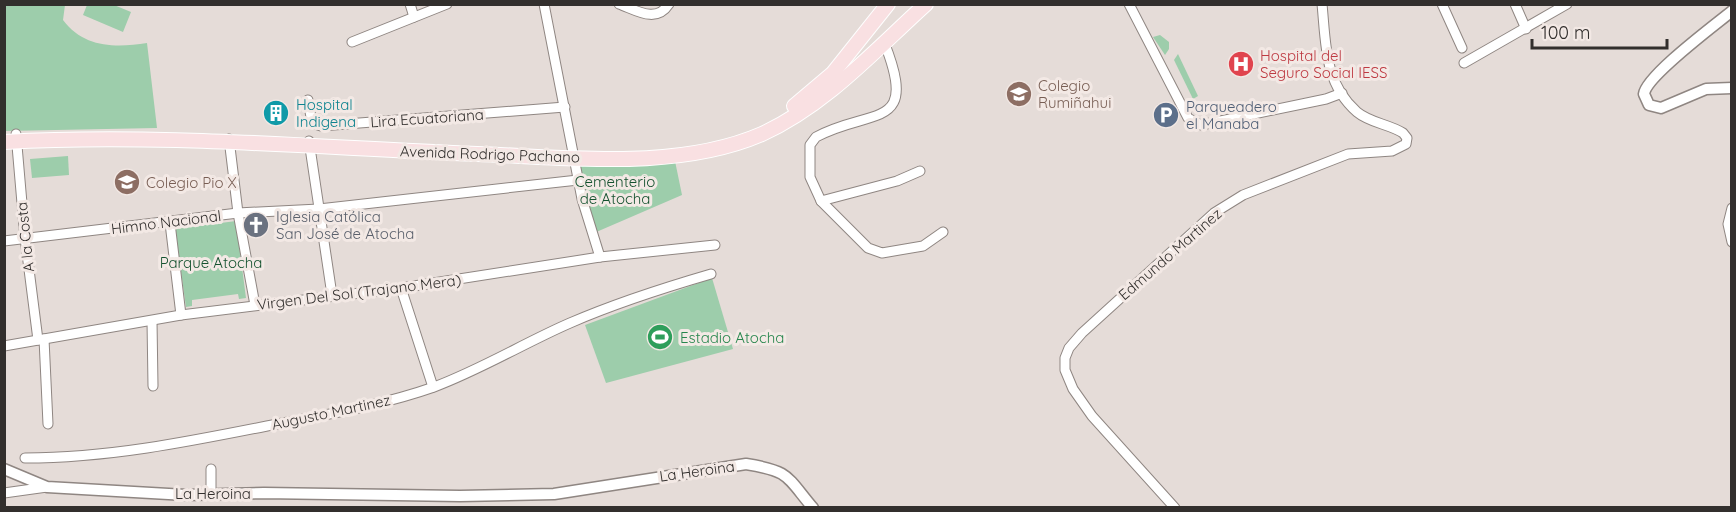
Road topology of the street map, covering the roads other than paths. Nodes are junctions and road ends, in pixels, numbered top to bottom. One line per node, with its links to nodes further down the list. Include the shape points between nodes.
1 (410, 4): 15 (street)
2 (447, 4): 15 (street)
3 (544, 4): 25 (street)
4 (619, 4): 5 (street, via 652,16)
5 (669, 4)
6 (888, 4): 20 (main road)
7 (913, 4): 20 (main road)
8 (926, 4): 18 (main road, Avenida Rodrigo Pachano)
9 (1129, 4): 23 (street, via 1188,118 1202,125)
10 (1322, 4): 23 (street, Edmundo Martinez, via 1323,44)
11 (1442, 4): 19 (street)
12 (1515, 4): 16 (street)
13 (1567, 4): 16 (street)
14 (1731, 11): 22 (street, via 1647,84 1644,94 1649,105 1661,108 1706,89)
15 (414, 17): 17 (street)
16 (1526, 28): 21 (street)
17 (352, 42)
18 (884, 42): 29 (main road, Avenida Rodrigo Pachano, via 791,119 737,143 683,155); 32 (street, via 898,85 885,112 823,133 810,145 810,177)
19 (1462, 48)
20 (846, 59): 29 (main road, Avenida Rodrigo Pachano, via 781,115 730,136 664,150)
21 (1464, 63)
22 (1730, 86)
23 (1342, 93): 61 (street, Edmundo Martinez, via 1357,112 1403,133 1406,144 1392,151 1348,154 1243,195 1214,213 1082,333 1065,358 1073,389 1092,416)
24 (308, 100): 25 (street, Lira Ecuatoriana, via 312,123 321,126)
25 (565, 107): 29 (street)
26 (10, 138): 27 (main road, Avenida Rodrigo Pachano); 38 (street, A la Costa)
27 (229, 139): 28 (main road, Avenida Rodrigo Pachano); 35 (street)
28 (309, 143): 29 (main road, Avenida Rodrigo Pachano); 34 (street)
29 (574, 153): 31 (street)
30 (920, 171): 32 (street)
31 (578, 180): 34 (street, Himno Nacional); 42 (street)
32 (821, 201): 37 (street, via 868,248 882,253 923,246)
33 (1731, 208): 40 (street)
34 (320, 209): 35 (street, Himno Nacional); 45 (street)
35 (238, 213): 36 (street, Himno Nacional); 46 (street)
36 (170, 223): 38 (street, Himno Nacional); 47 (street)
37 (943, 232)
38 (25, 238): 39 (street, Himno Nacional); 49 (street, A la Costa)
39 (4, 241)
40 (1731, 242)
41 (715, 245): 42 (street, Virgen Del Sol (Trajano Mera))
42 (600, 257): 44 (street, Virgen Del Sol (Trajano Mera))
43 (711, 274): 52 (street, Augusto Martinez, via 620,301)
44 (401, 288): 45 (street, Virgen Del Sol (Trajano Mera)); 52 (street)
45 (332, 295): 46 (street, Virgen Del Sol (Trajano Mera))
46 (255, 305): 47 (street, Virgen Del Sol (Trajano Mera))
47 (182, 315): 48 (street, Virgen Del Sol (Trajano Mera))
48 (152, 321): 49 (street, Virgen Del Sol (Trajano Mera)); 51 (street)
49 (41, 339): 50 (street, Virgen Del Sol (Trajano Mera)); 53 (street, A la Costa)
50 (4, 346)
51 (153, 386)
52 (433, 387): 54 (street, Augusto Martinez, via 361,408 180,443 73,458)
53 (48, 424)
54 (25, 458)
55 (4, 469): 57 (street, La Heroina)
56 (211, 469): 59 (street)
57 (47, 487): 58 (street); 59 (street, La Heroina)
58 (4, 493)
59 (211, 495): 60 (street, La Heroina, via 554,494 746,464 770,467 790,477)
60 (813, 507)
61 (1175, 507)

